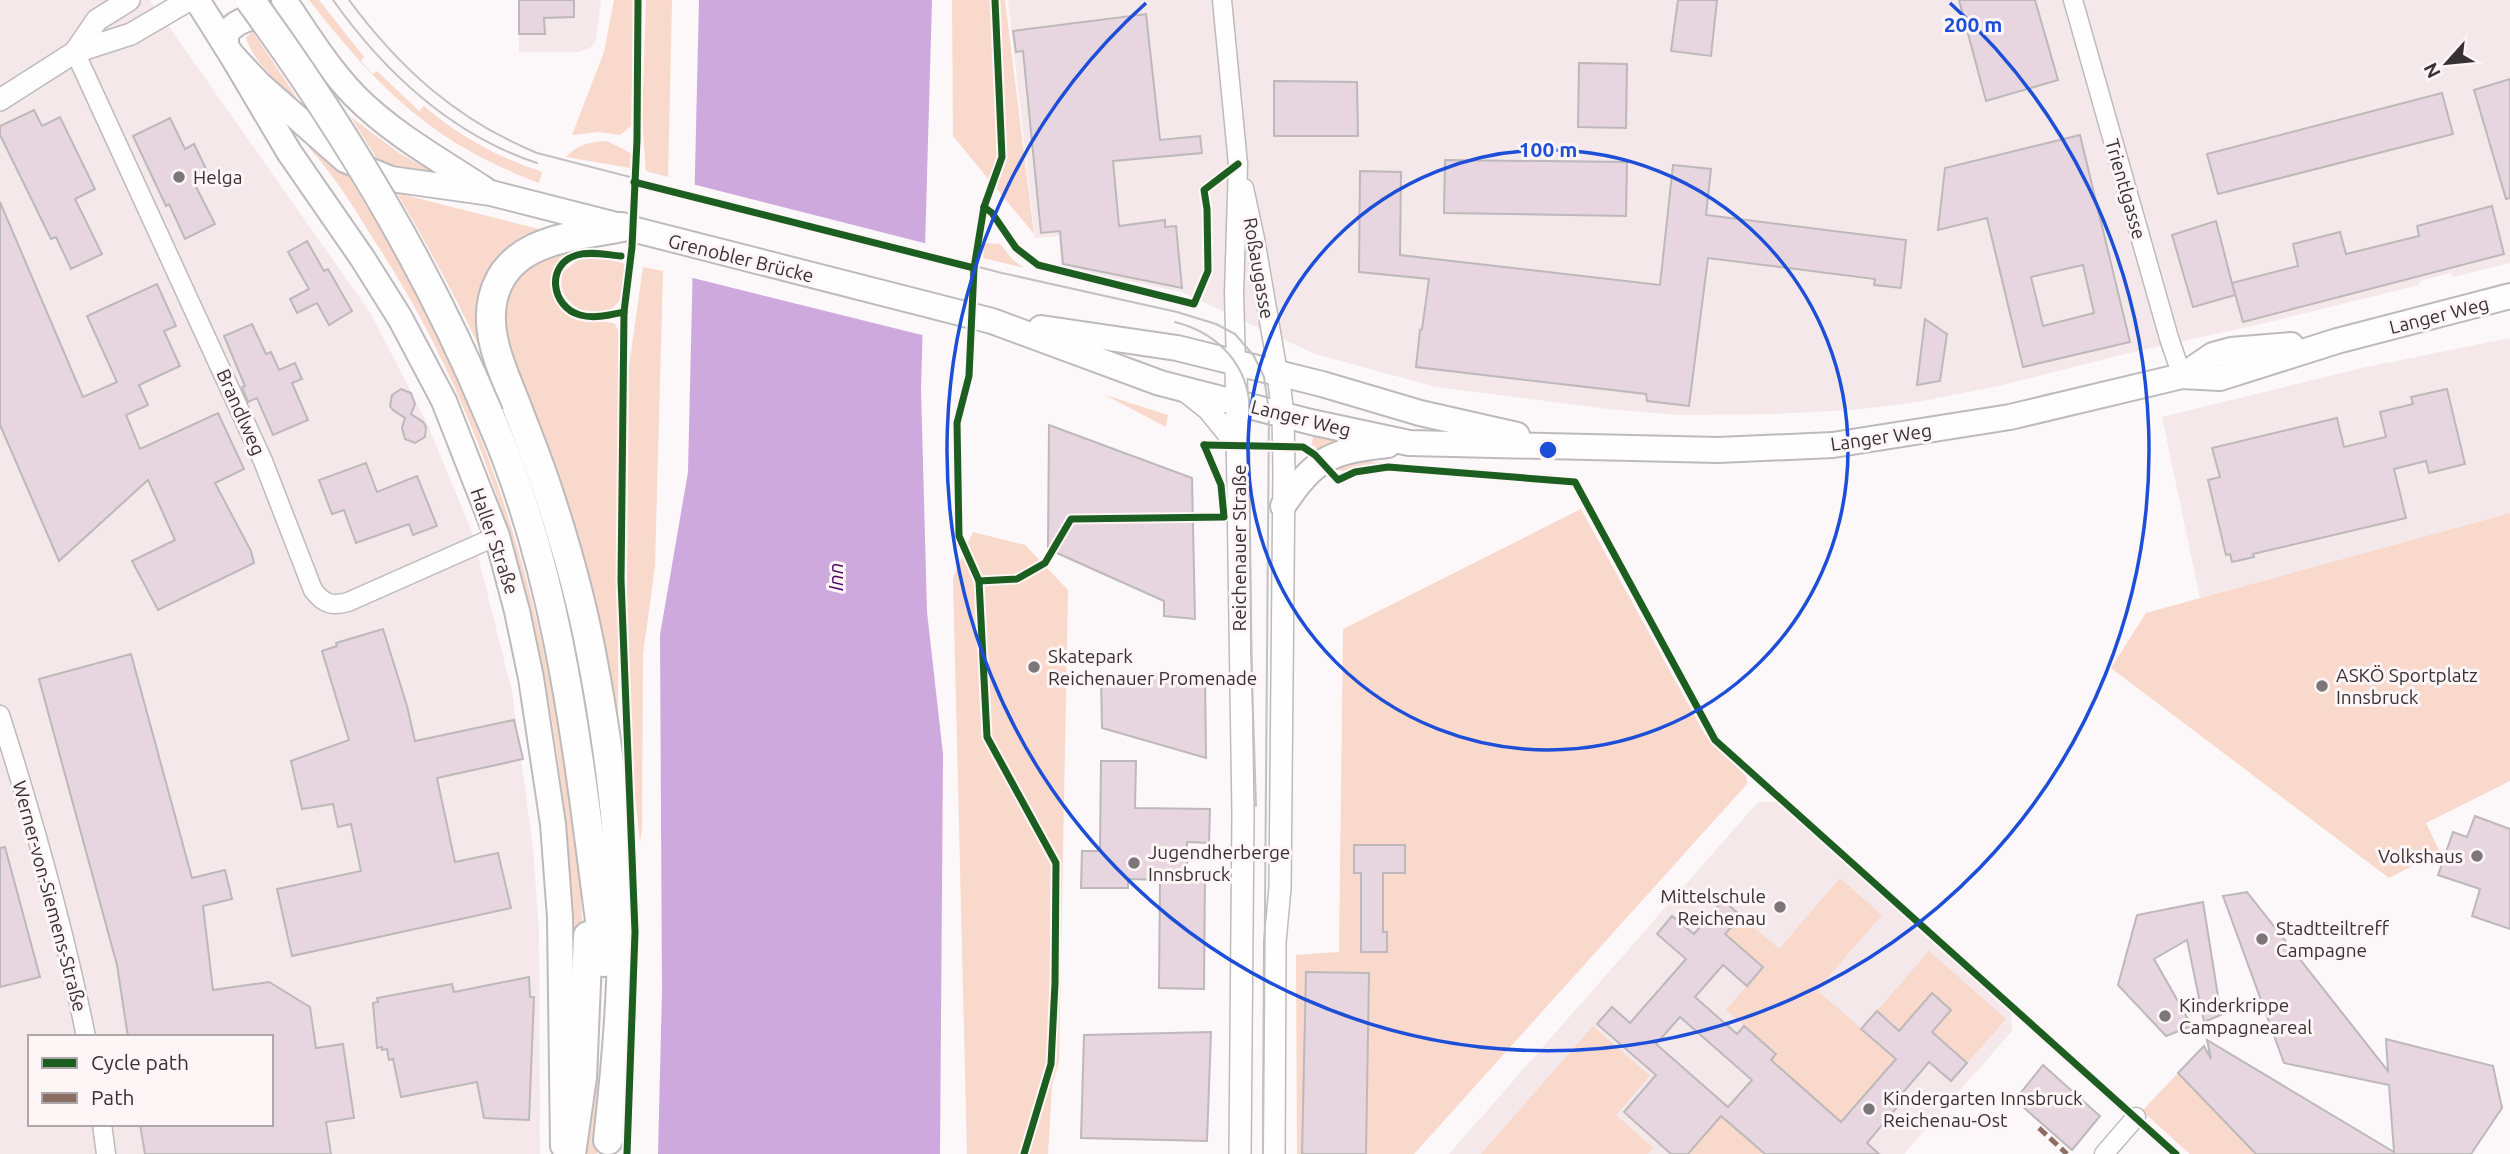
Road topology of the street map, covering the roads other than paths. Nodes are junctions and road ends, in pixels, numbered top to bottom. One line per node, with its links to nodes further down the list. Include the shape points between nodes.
1 (129, 0): 8 (street)
2 (189, 0): 11 (street, via 131,34)
3 (197, 0): 10 (main road, Haller Straße)
4 (250, 0): 30 (main road, Haller Straße, bridge, via 385,203 456,337 492,420 547,585 572,706)
5 (284, 0): 9 (main road)
6 (1222, 0): 13 (street, Roßaugasse)
7 (2073, 0): 20 (street, Trientlgasse)
8 (107, 9): 11 (street)
9 (311, 40): 10 (main road, via 283,20 262,17 229,30 225,39); 14 (main road, Grenobler Brücke, via 364,104 395,130)
10 (229, 50): 14 (main road, Grenobler Brücke, via 259,84 345,160 391,179); 28 (main road, Haller Straße, via 289,152 400,318 444,401)
11 (75, 52): 12 (street); 28 (street, Brandlweg, via 263,461 313,590 321,600 336,605)
12 (0, 100)
13 (1238, 164): 18 (street, Roßaugasse); 19 (street, Roßaugasse)
14 (491, 193): 15 (main road, Grenobler Brücke)
15 (622, 227): 17 (main road, Grenobler Brücke); 34 (main road, via 543,244 520,255 499,282 491,313 494,345 549,493 582,608 614,790 622,951 617,1063)
16 (2507, 297): 20 (main road, Langer Weg, via 2337,341 2231,350 2213,355)
17 (992, 321): 18 (main road, Grenobler Brücke, via 1177,348); 21 (main road, Grenobler Brücke)
18 (1236, 362): 19 (main road, Grenobler Brücke); 22 (street, Reichenauer Straße)
19 (1278, 373): 23 (street); 26 (main road, Langer Weg, via 1420,413)
20 (2182, 376): 26 (main road, Langer Weg, via 2010,417 1833,445 1718,450)
21 (1182, 389): 22 (main road, Grenobler Brücke); 25 (street, via 1208,409)
22 (1237, 402): 23 (main road, Langer Weg); 25 (street, Reichenauer Straße)
23 (1283, 415): 24 (main road, Langer Weg); 27 (street)
24 (1409, 443): 26 (main road, Langer Weg); 27 (main road, via 1361,447 1321,461)
25 (1238, 446): 35 (street, Reichenauer Straße)
26 (1574, 447)
27 (1283, 506): 39 (street)
28 (497, 536): 37 (main road, Haller Straße, via 531,678 553,824 560,917)
29 (0, 715): 31 (street, Werner-von-Siemens-Straße, via 58,914)
30 (589, 840): 34 (main road, Haller Straße, via 603,943); 38 (main road, Haller Straße, via 586,1028)
31 (86, 1035)
32 (2136, 1118): 40 (street)
33 (102, 1126): 36 (street)
34 (607, 1147)
35 (1241, 1152)
36 (106, 1154)
37 (564, 1154)
38 (571, 1154)
39 (1274, 1154)
40 (2104, 1154)

